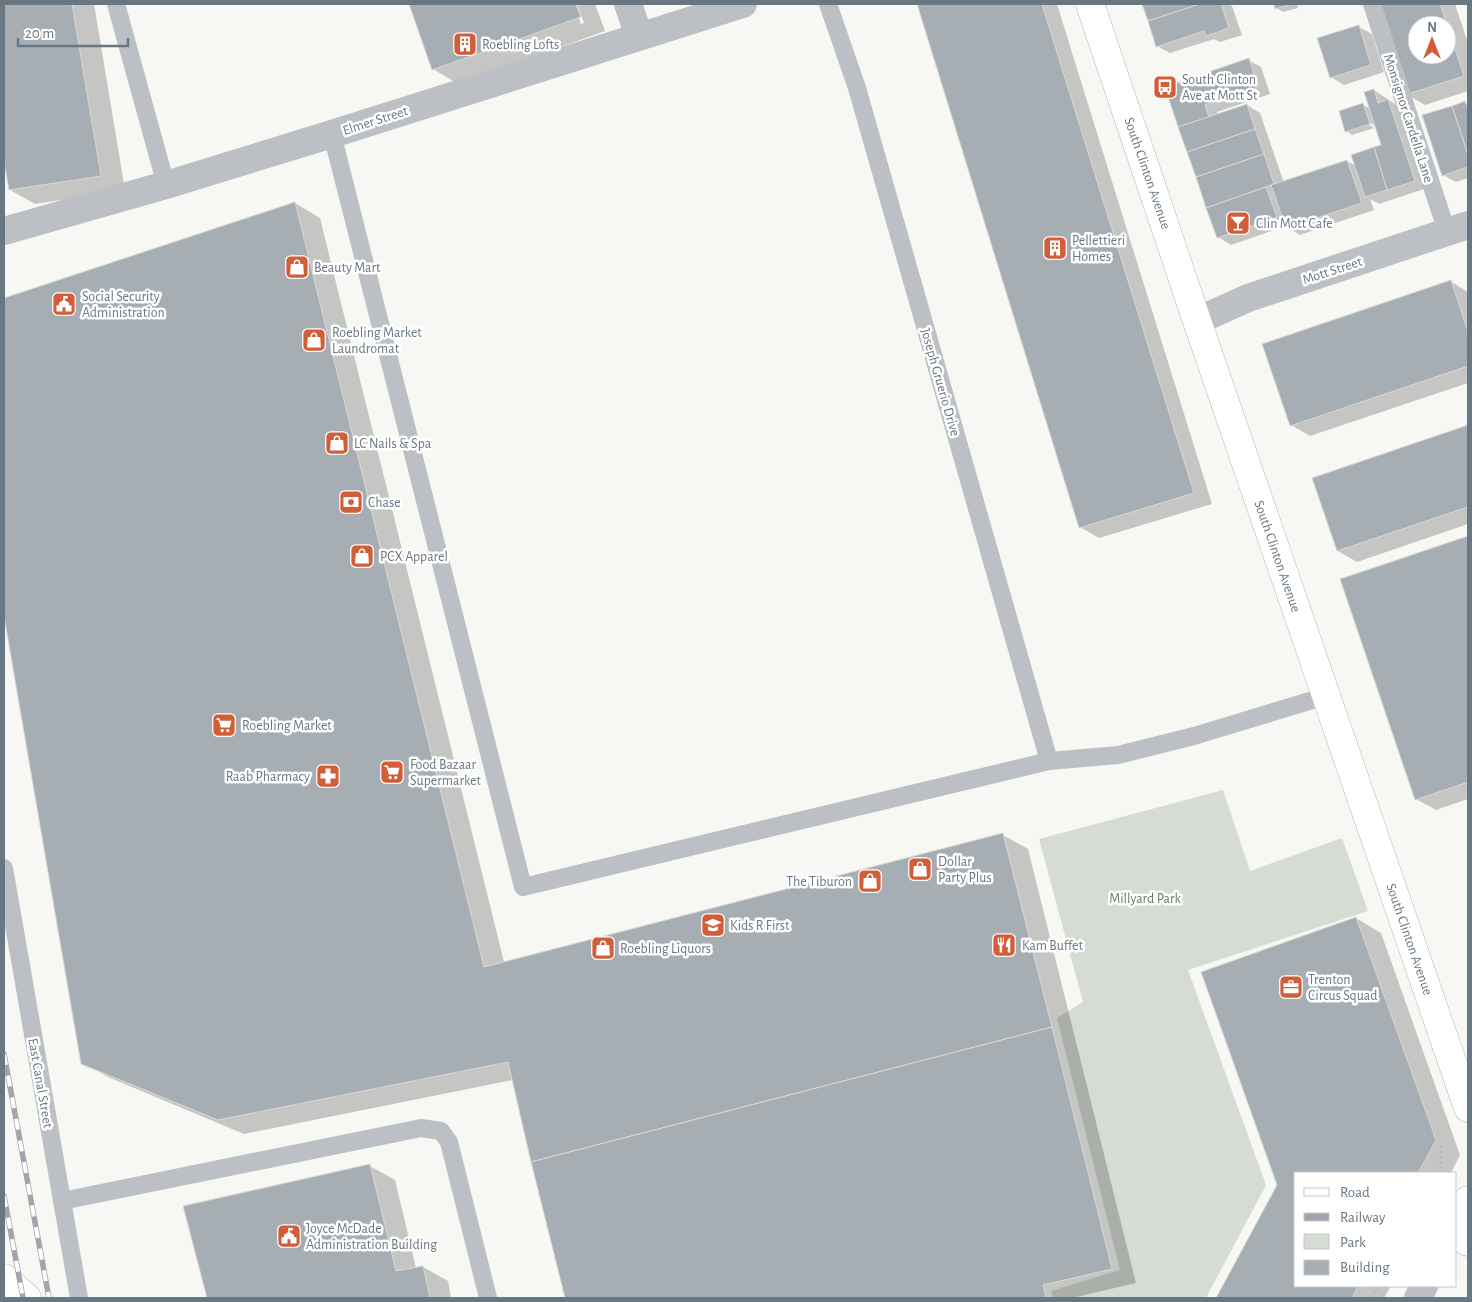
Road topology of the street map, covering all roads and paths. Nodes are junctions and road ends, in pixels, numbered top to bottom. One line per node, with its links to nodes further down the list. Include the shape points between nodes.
1 (116, 4): 9 (lane)
2 (628, 4): 7 (street)
3 (744, 4): 7 (street, Elmer Street)
4 (828, 4): 14 (lane, Joseph Gruerio Drive, via 864,111)
5 (1090, 4): 12 (street, South Clinton Avenue)
6 (1372, 4): 10 (lane, Monsignor Cardella Lane)
7 (639, 36): 8 (street, Elmer Street)
8 (332, 134): 9 (street, Elmer Street); 14 (lane, via 523,887)
9 (166, 185): 11 (street, Elmer Street)
10 (1458, 229): 12 (street, Mott Street, via 1248,298)
11 (4, 231)
12 (1197, 321): 13 (street, South Clinton Avenue)
13 (1326, 696): 14 (lane, via 1118,755); 16 (street, South Clinton Avenue)
14 (1048, 762)
15 (4, 868): 20 (lane, East Canal Street)
16 (1468, 1108)
17 (1441, 1145): 18 (path)
18 (1440, 1172)
19 (1468, 1200): 21 (street)
20 (62, 1201): 25 (lane, East Canal Street); 26 (lane, via 421,1128 441,1131 449,1142)
21 (1460, 1237)
22 (4, 1278): 24 (street)
23 (1377, 1287): 27 (path)
24 (27, 1298)
25 (79, 1298)
26 (488, 1298)
27 (1371, 1298)

